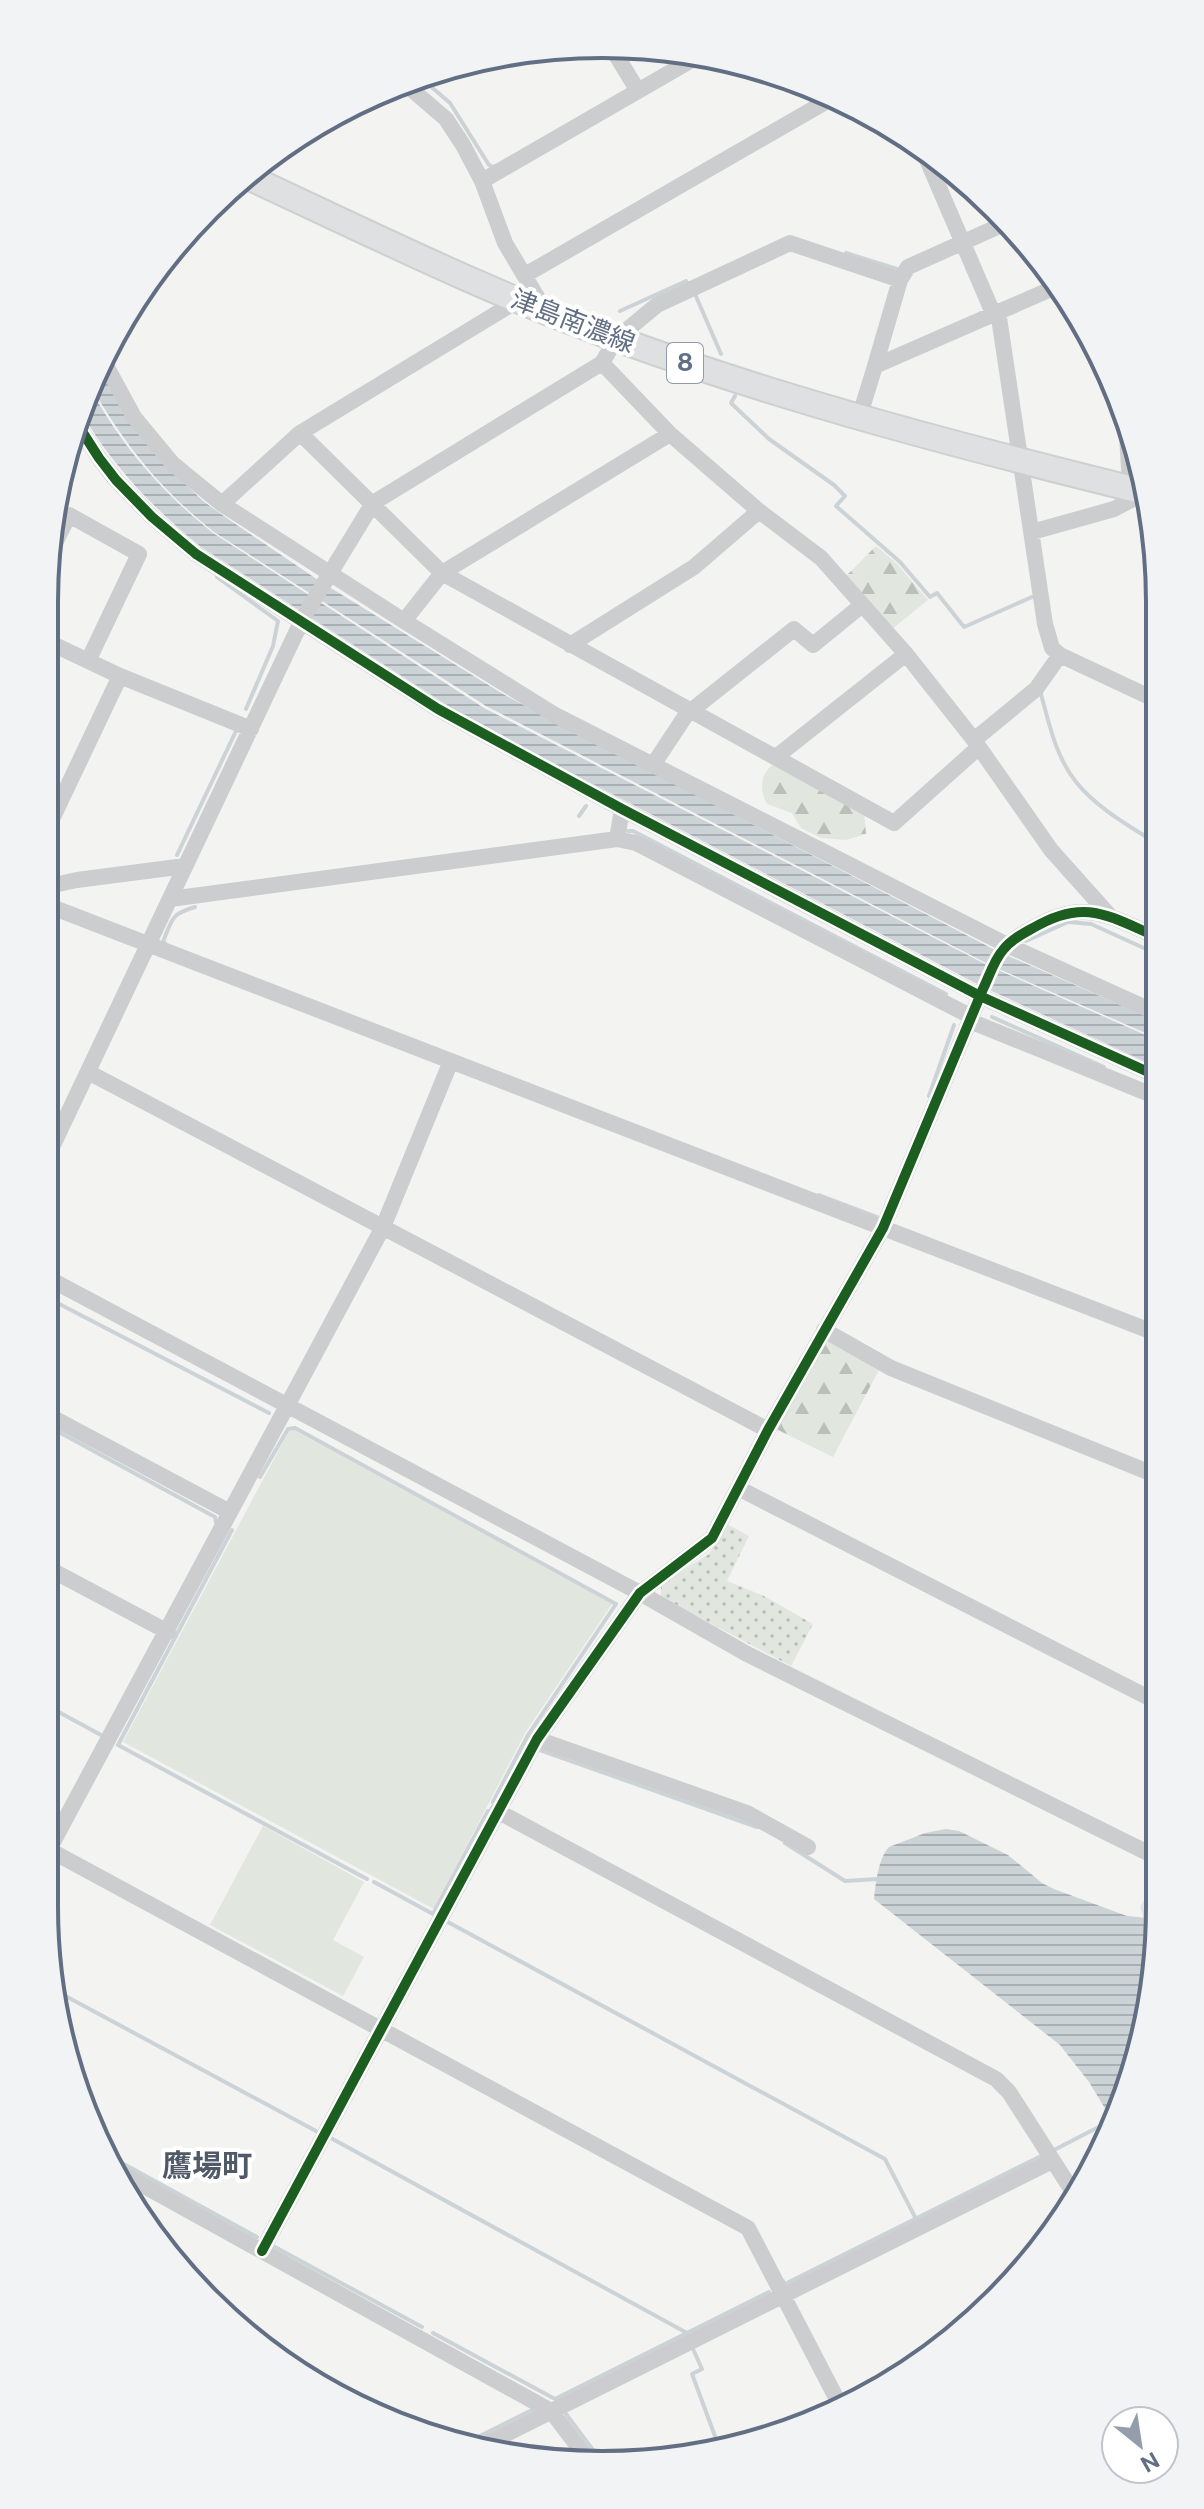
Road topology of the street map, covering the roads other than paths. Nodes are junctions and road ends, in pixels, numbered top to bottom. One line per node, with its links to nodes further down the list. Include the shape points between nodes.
1 (618, 58): 4 (street)
2 (684, 65): 4 (street)
3 (415, 91): 8 (street, via 446,119)
4 (638, 91): 8 (street)
5 (821, 104): 11 (street)
6 (931, 168): 10 (street)
7 (257, 181): 14 (main road, 津島南濃線 / 8)
8 (482, 181): 11 (street, via 505,243)
9 (996, 227): 10 (street)
10 (962, 242): 12 (street, via 908,267); 16 (street)
11 (525, 275): 15 (street)
12 (900, 280): 17 (street, via 790,243 657,305); 19 (street)
13 (1047, 290): 16 (street)
14 (517, 301): 15 (main road, 津島南濃線 / 8); 22 (street)
15 (546, 312): 17 (main road, 津島南濃線 / 8)
16 (995, 312): 19 (street); 25 (street)
17 (616, 339): 18 (street); 21 (main road, 津島南濃線 / 8)
18 (602, 363): 23 (street); 28 (street)
19 (875, 366): 21 (street)
20 (109, 371): 29 (street, via 134,417 163,453)
21 (859, 418): 25 (main road, 津島南濃線 / 8)
22 (300, 433): 28 (street); 29 (street)
23 (670, 434): 30 (street); 33 (street)
24 (85, 435): 36 (street, via 107,469 152,517 196,554)
25 (1022, 462): 26 (main road, 津島南濃線 / 8); 32 (street)
26 (1134, 490)
27 (1136, 495): 32 (street, via 1114,509)
28 (373, 503): 33 (street); 34 (street)
29 (222, 504): 34 (street)
30 (759, 511): 35 (street, via 821,558); 38 (street, via 694,567)
31 (64, 525): 42 (street, via 69,515 139,554)
32 (1032, 532): 41 (street, via 1045,624 1052,648)
33 (442, 573): 37 (street); 38 (street)
34 (327, 578): 36 (street); 37 (street)
35 (862, 605): 40 (street); 45 (street, via 813,645 794,629)
36 (303, 619): 46 (street); 51 (street, via 438,709)
37 (404, 621): 49 (street, via 555,715)
38 (570, 645): 45 (street)
39 (58, 647): 42 (street)
40 (906, 654): 47 (street); 48 (street)
41 (1060, 655): 44 (street); 47 (street, via 1036,689)
42 (88, 661): 43 (street)
43 (120, 676): 46 (street); 50 (street)
44 (1146, 695)
45 (691, 710): 48 (street); 49 (street)
46 (251, 729): 53 (street)
47 (976, 744): 48 (street, via 894,823); 57 (street, via 1051,850)
48 (776, 757)
49 (653, 765): 60 (street)
50 (58, 807)
51 (622, 809): 52 (street); 61 (street)
52 (617, 839): 55 (street); 63 (street, via 636,843)
53 (185, 866): 54 (street); 55 (street)
54 (58, 884)
55 (170, 899): 59 (street)
56 (58, 910): 59 (street)
57 (1110, 916): 58 (street); 60 (street, via 1080,911 1054,916)
58 (1146, 932)
59 (148, 945): 64 (street); 66 (street)
60 (1004, 948): 61 (street); 62 (street)
61 (982, 992): 63 (street); 65 (street)
62 (1146, 1008)
63 (971, 1019): 67 (street); 70 (street)
64 (451, 1061): 69 (street); 70 (street)
65 (1146, 1071)
66 (88, 1072): 68 (street); 69 (street)
67 (1146, 1092)
68 (58, 1135)
69 (383, 1227): 74 (street); 76 (street)
70 (883, 1228): 72 (street); 73 (street)
71 (58, 1283): 74 (street)
72 (1146, 1329)
73 (824, 1330): 76 (street); 77 (street, via 891,1368)
74 (288, 1405): 79 (street); 81 (street)
75 (58, 1420): 79 (street)
76 (768, 1430): 78 (street)
77 (1146, 1471)
78 (738, 1488): 81 (street, via 712,1538); 83 (street)
79 (230, 1512): 82 (street)
80 (58, 1573): 82 (street)
81 (640, 1593): 84 (street); 88 (street, via 747,1654)
82 (168, 1632): 86 (street)
83 (1146, 1696)
84 (537, 1739): 85 (street); 87 (street, via 747,1813)
85 (497, 1811): 90 (street); 91 (street, via 996,2079)
86 (58, 1830)
87 (808, 1847)
88 (1146, 1852)
89 (58, 1858): 90 (street)
90 (380, 2027): 94 (street); 95 (street, via 748,2228)
91 (1052, 2161): 93 (street); 95 (street)
92 (131, 2178): 94 (street)
93 (1069, 2186)
94 (262, 2251): 97 (street)
95 (783, 2295): 96 (street); 97 (street)
96 (836, 2398)
97 (551, 2411): 98 (street); 99 (street)
98 (493, 2440)
99 (581, 2450)

